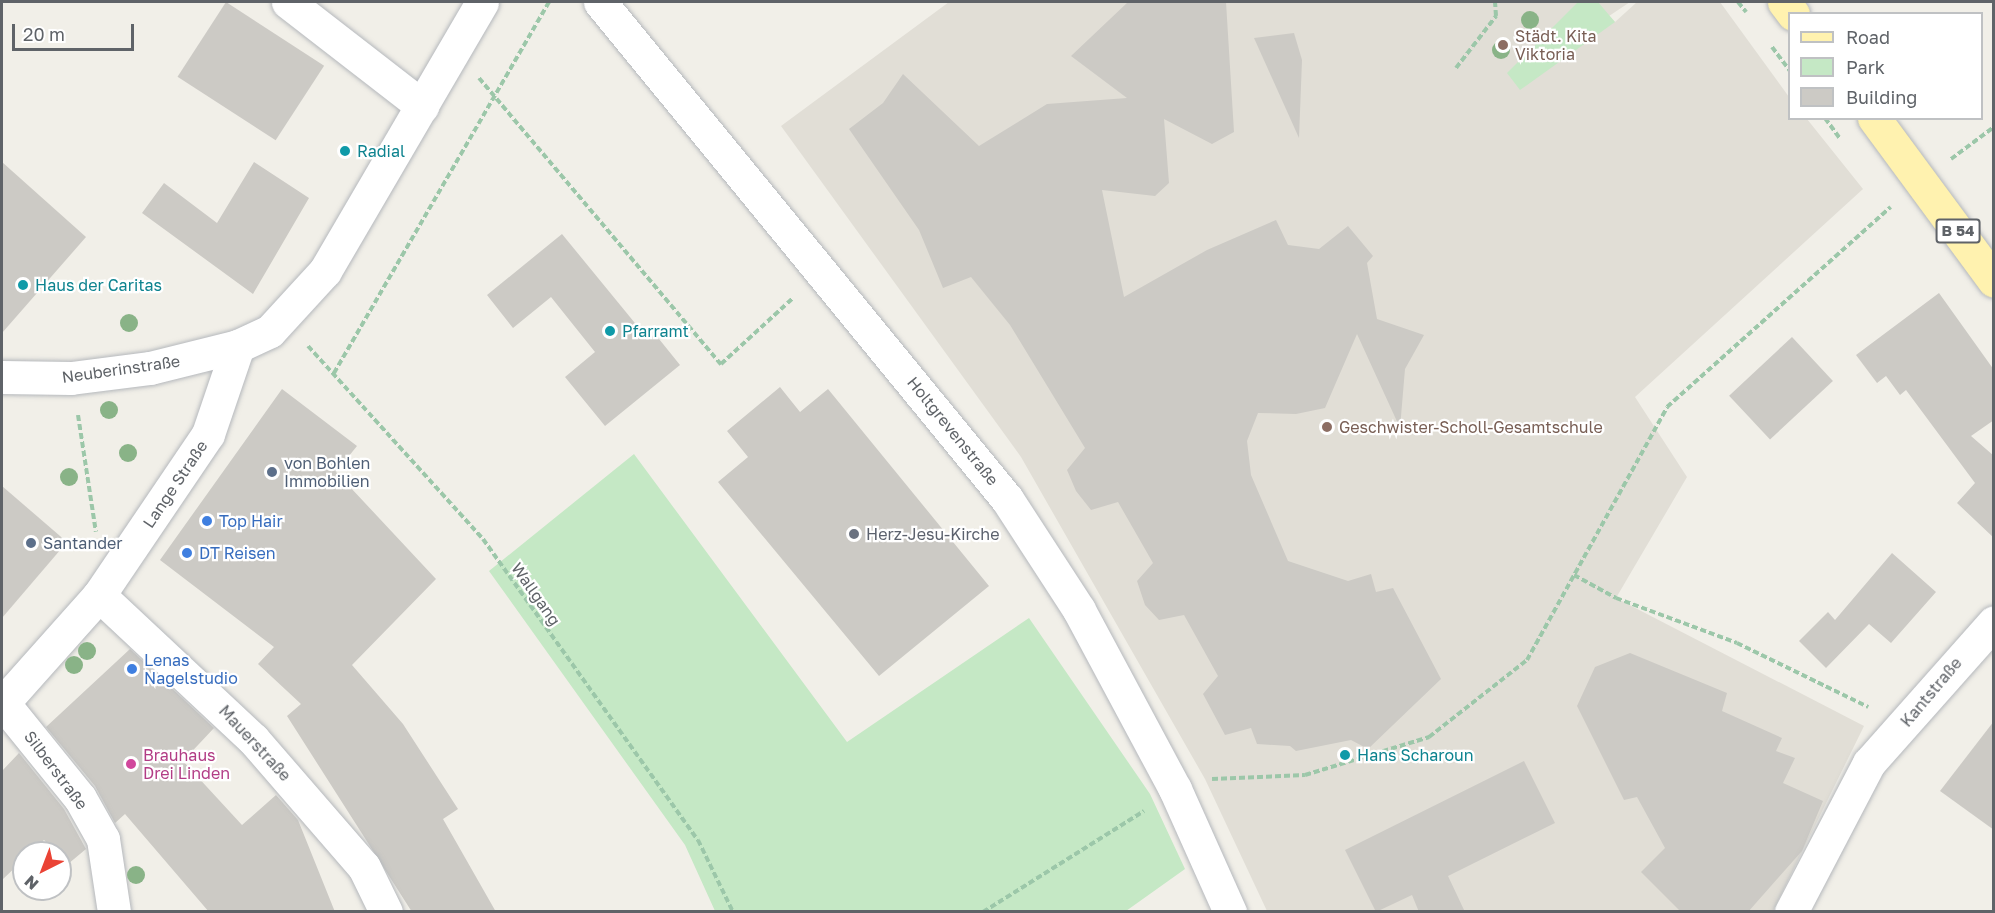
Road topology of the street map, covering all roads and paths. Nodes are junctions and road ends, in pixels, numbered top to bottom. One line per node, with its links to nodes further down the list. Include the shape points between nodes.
1 (288, 2): 9 (street)
2 (482, 2): 6 (street)
3 (549, 2): 8 (path)
4 (600, 2): 13 (street, Holtgrevenstraße)
5 (1495, 2): 7 (path, via 1496,16)
6 (453, 52): 8 (path); 9 (street)
7 (1456, 68)
8 (495, 94): 13 (path, via 721,364); 17 (path)
9 (422, 106): 15 (street, via 326,271)
10 (1876, 120): 12 (main road, B 54)
11 (1994, 127): 12 (path)
12 (1922, 181): 14 (main road, B 54); 20 (path, via 1667,407)
13 (822, 271): 25 (street, Holtgrevenstraße, via 1007,499 1079,610)
14 (1994, 281)
15 (283, 318): 16 (street); 17 (path, Wallgang)
16 (238, 346): 19 (street, Neuberinstraße, via 150,368); 21 (street, Lange Straße, via 208,434)
17 (333, 373): 28 (path, Wallgang, via 483,539 698,840)
18 (2, 377): 19 (street, Neuberinstraße)
19 (71, 378): 21 (path, via 95,510)
20 (1574, 575): 24 (path, via 1616,598 1737,643); 25 (path, via 1527,660 1429,737 1305,775 1205,779)
21 (99, 595): 23 (street, Lange Straße); 27 (street, Mauerstraße, via 253,739 364,867)
22 (1994, 622): 24 (street, Kantstraße)
23 (2, 704): 26 (street, Silberstraße, via 80,798 103,839)
24 (1904, 725): 31 (street, Kantstraße, via 1869,763)
25 (1175, 789): 29 (path); 30 (street, Holtgrevenstraße)
26 (114, 912)
27 (387, 912)
28 (733, 912)
29 (983, 912)
30 (1230, 912)
31 (1791, 912)

